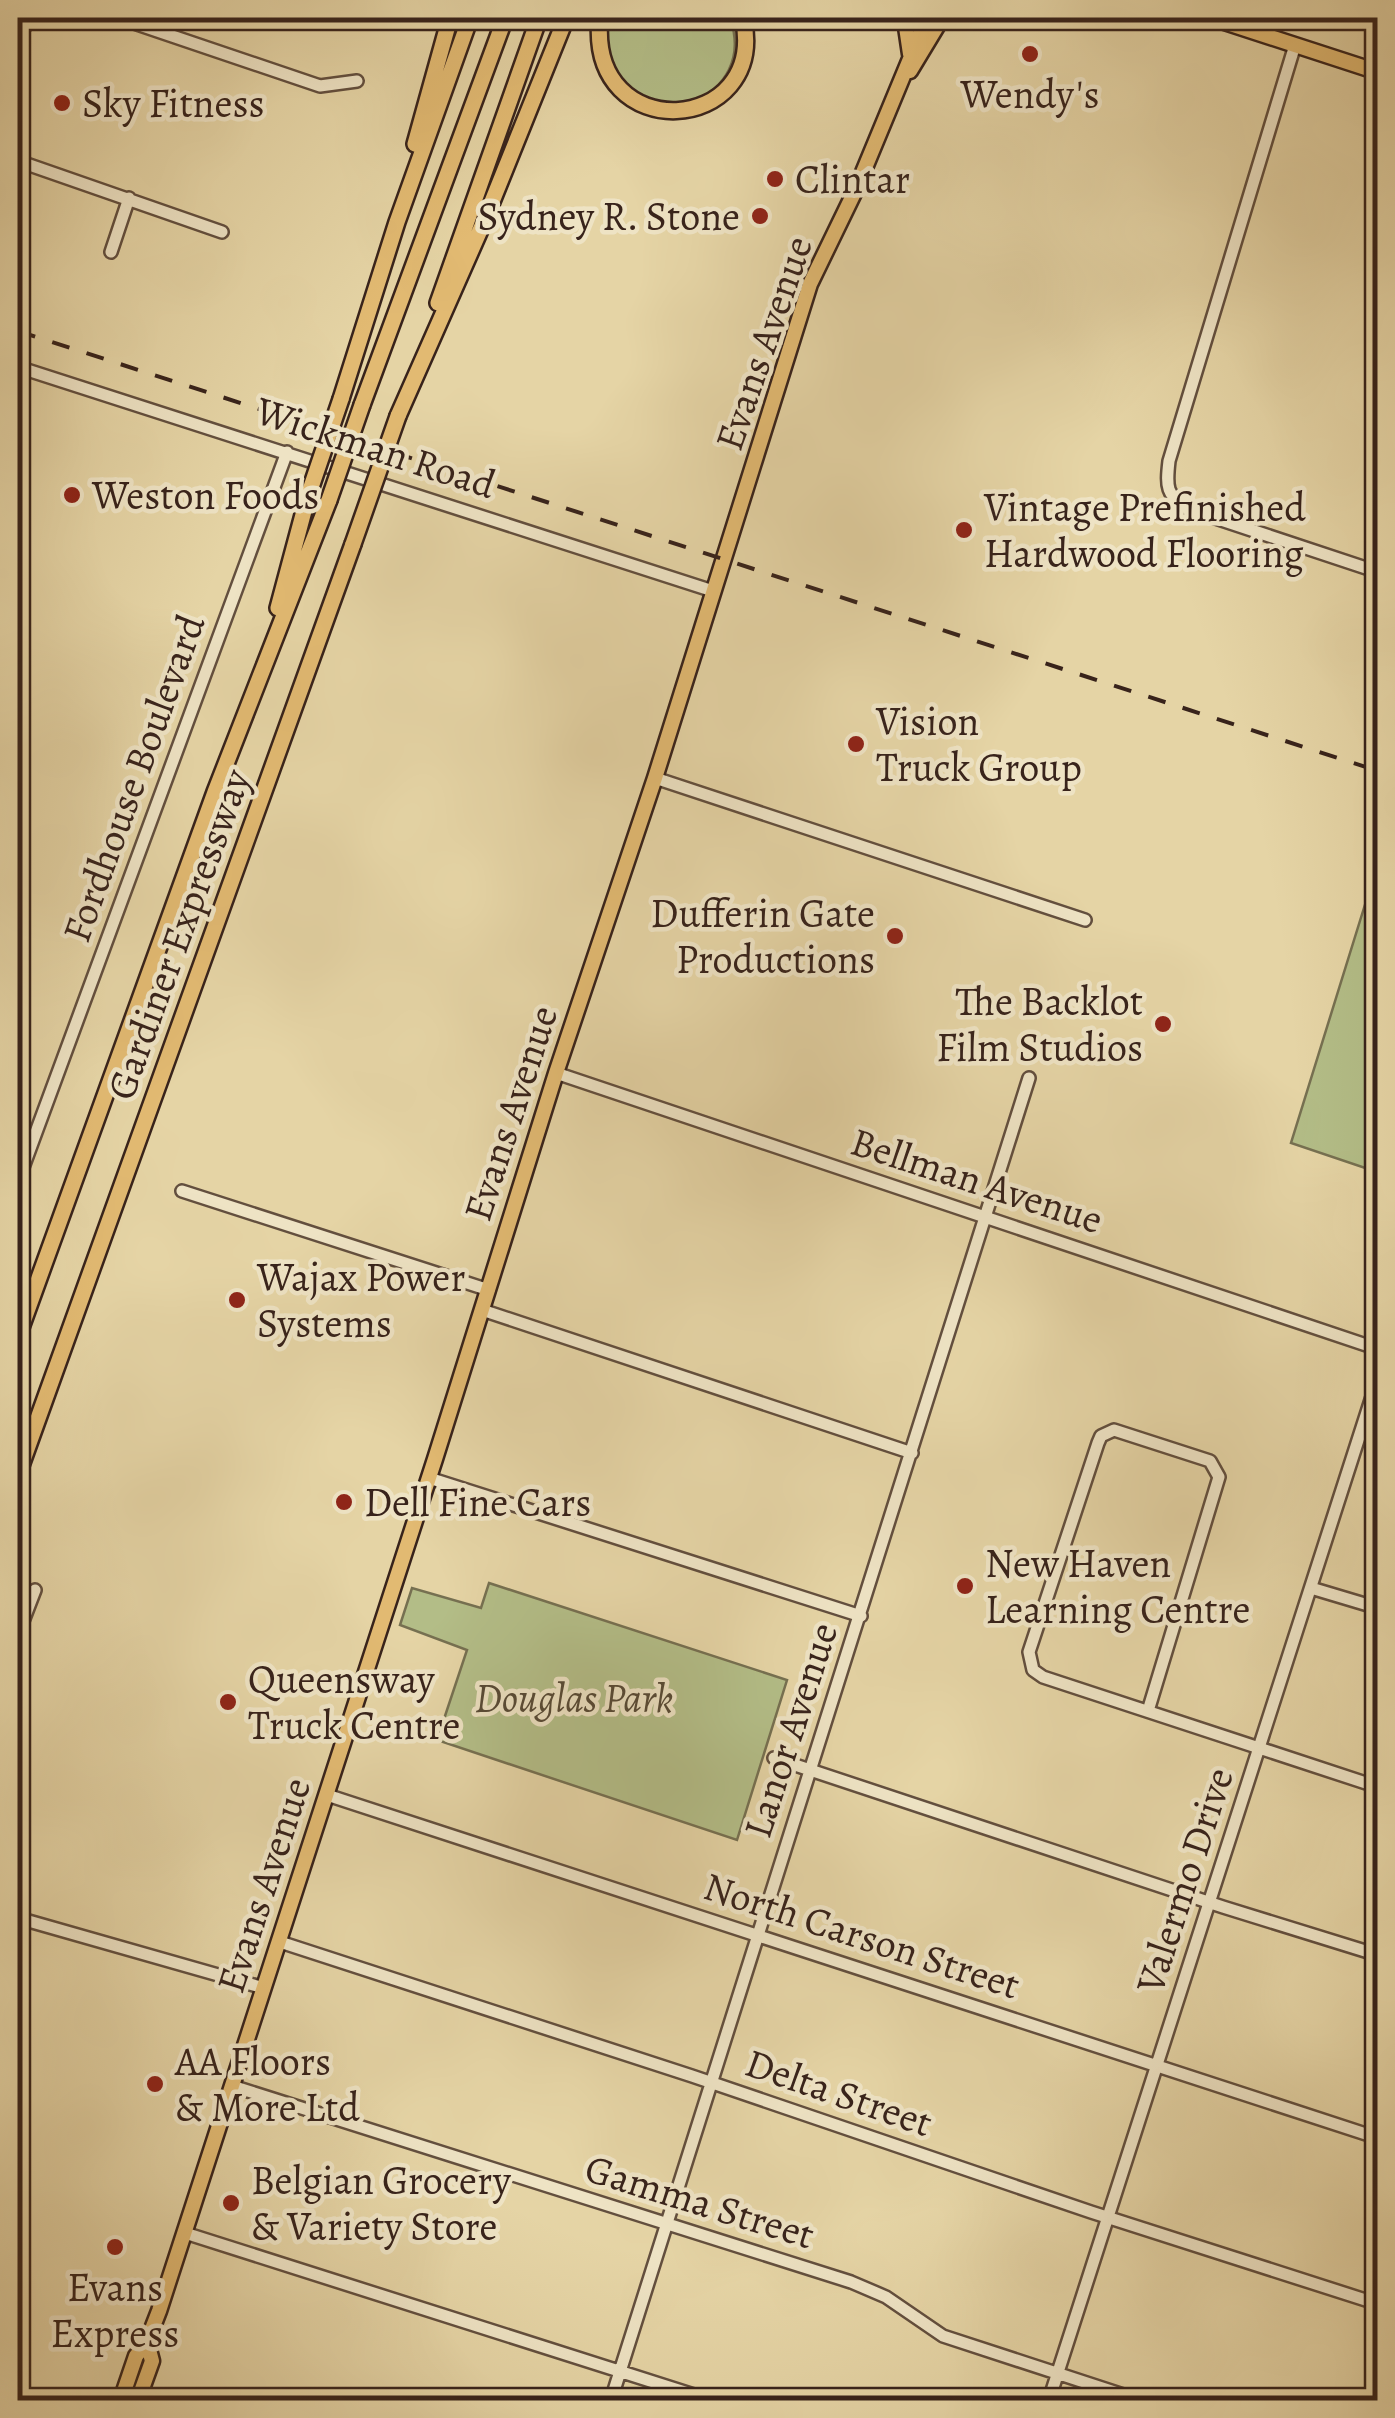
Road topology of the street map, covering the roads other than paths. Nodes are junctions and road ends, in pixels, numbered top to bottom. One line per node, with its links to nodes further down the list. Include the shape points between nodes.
1 (31, 18): 14 (street)
2 (119, 18): 18 (street, via 320,86)
3 (450, 18): 22 (highway)
4 (470, 18): 22 (highway, Gardiner Expressway)
5 (505, 18): 30 (highway, Gardiner Expressway, bridge)
6 (538, 18): 26 (highway, Gardiner Expressway)
7 (566, 18): 26 (highway, Gardiner Expressway)
8 (600, 18): 9 (highway, via 603,58 620,90 651,110 679,112 706,104 734,79 746,46)
9 (743, 18)
10 (901, 18): 16 (main road)
11 (927, 18): 16 (main road, Evans Avenue)
12 (942, 18): 19 (main road, Evans Avenue)
13 (1212, 18): 15 (main road)
14 (18, 36)
15 (1296, 45): 17 (main road); 28 (street, via 1166,486 1170,498 1188,509)
16 (910, 54): 19 (main road, Evans Avenue)
17 (1378, 72)
18 (357, 80)
19 (902, 84): 29 (main road, Evans Avenue, via 810,284)
20 (18, 160): 21 (street)
21 (129, 198): 23 (street); 24 (street)
22 (398, 222): 30 (highway, Gardiner Expressway, bridge, via 308,496)
23 (222, 232)
24 (112, 252)
25 (18, 367): 27 (street, Wickman Road)
26 (398, 416): 46 (highway, Gardiner Expressway, bridge)
27 (288, 452): 29 (street, Wickman Road); 36 (street, Fordhouse Boulevard)
28 (1378, 572)
29 (714, 591): 31 (main road, Evans Avenue)
30 (264, 665): 42 (highway, Gardiner Expressway)
31 (656, 778): 32 (street); 33 (main road, Evans Avenue)
32 (1085, 920)
33 (556, 1074): 39 (street, Bellman Avenue); 40 (main road, Evans Avenue)
34 (1029, 1078): 39 (street, Lanor Avenue)
35 (18, 1138): 36 (street)
36 (32, 1142): 37 (street, Fordhouse Boulevard)
37 (18, 1181)
38 (182, 1191): 40 (street)
39 (985, 1216): 43 (street, Bellman Avenue); 45 (street, Lanor Avenue)
40 (488, 1290): 41 (main road, Evans Avenue)
41 (482, 1310): 45 (street); 47 (main road, Evans Avenue)
42 (18, 1336)
43 (1378, 1349)
44 (1378, 1378): 48 (street, Valermo Drive)
45 (912, 1454): 51 (street, Lanor Avenue)
46 (18, 1474)
47 (429, 1478): 51 (street); 58 (main road, Evans Avenue)
48 (1311, 1588): 50 (street); 54 (street, Valermo Drive)
49 (35, 1590): 52 (street)
50 (1378, 1608)
51 (861, 1616): 56 (street, Lanor Avenue)
52 (18, 1634)
53 (1148, 1710): 53 (street, via 1219,1477 1210,1461 1114,1430 1101,1436 1029,1652 1033,1670 1043,1677); 54 (street)
54 (1260, 1749): 57 (street); 59 (street, Valermo Drive)
55 (774, 1758): 56 (street)
56 (812, 1770): 59 (street); 61 (street, Lanor Avenue)
57 (1378, 1787)
58 (327, 1795): 61 (street, North Carson Street); 62 (main road, Evans Avenue)
59 (1210, 1902): 63 (street); 65 (street, Valermo Drive)
60 (18, 1918): 64 (street)
61 (757, 1934): 65 (street, North Carson Street); 66 (street, Lanor Avenue)
62 (280, 1942): 64 (main road, Evans Avenue); 66 (street, Delta Street)
63 (1378, 1954)
64 (264, 1988): 67 (main road, Evans Avenue)
65 (1157, 2068): 68 (street, North Carson Street); 69 (street, Valermo Drive)
66 (709, 2083): 69 (street, Delta Street); 70 (street, Lanor Avenue)
67 (232, 2086): 70 (street, Gamma Street); 71 (main road, Evans Avenue)
68 (1378, 2138)
69 (1110, 2218): 72 (street, Delta Street); 75 (street, Valermo Drive)
70 (664, 2224): 74 (street, Lanor Avenue); 75 (street, Gamma Street, via 850,2282 943,2336)
71 (185, 2234): 73 (main road, Evans Avenue); 74 (street)
72 (1378, 2304)
73 (148, 2342): 76 (main road, Evans Avenue); 77 (main road, Evans Avenue, via 152,2361)
74 (618, 2374): 78 (street, Lanor Avenue); 79 (street)
75 (1057, 2374): 80 (street, Valermo Drive); 81 (street, Gamma Street)
76 (121, 2400)
77 (138, 2400)
78 (610, 2400)
79 (710, 2400)
80 (1049, 2400)
81 (1139, 2400)

